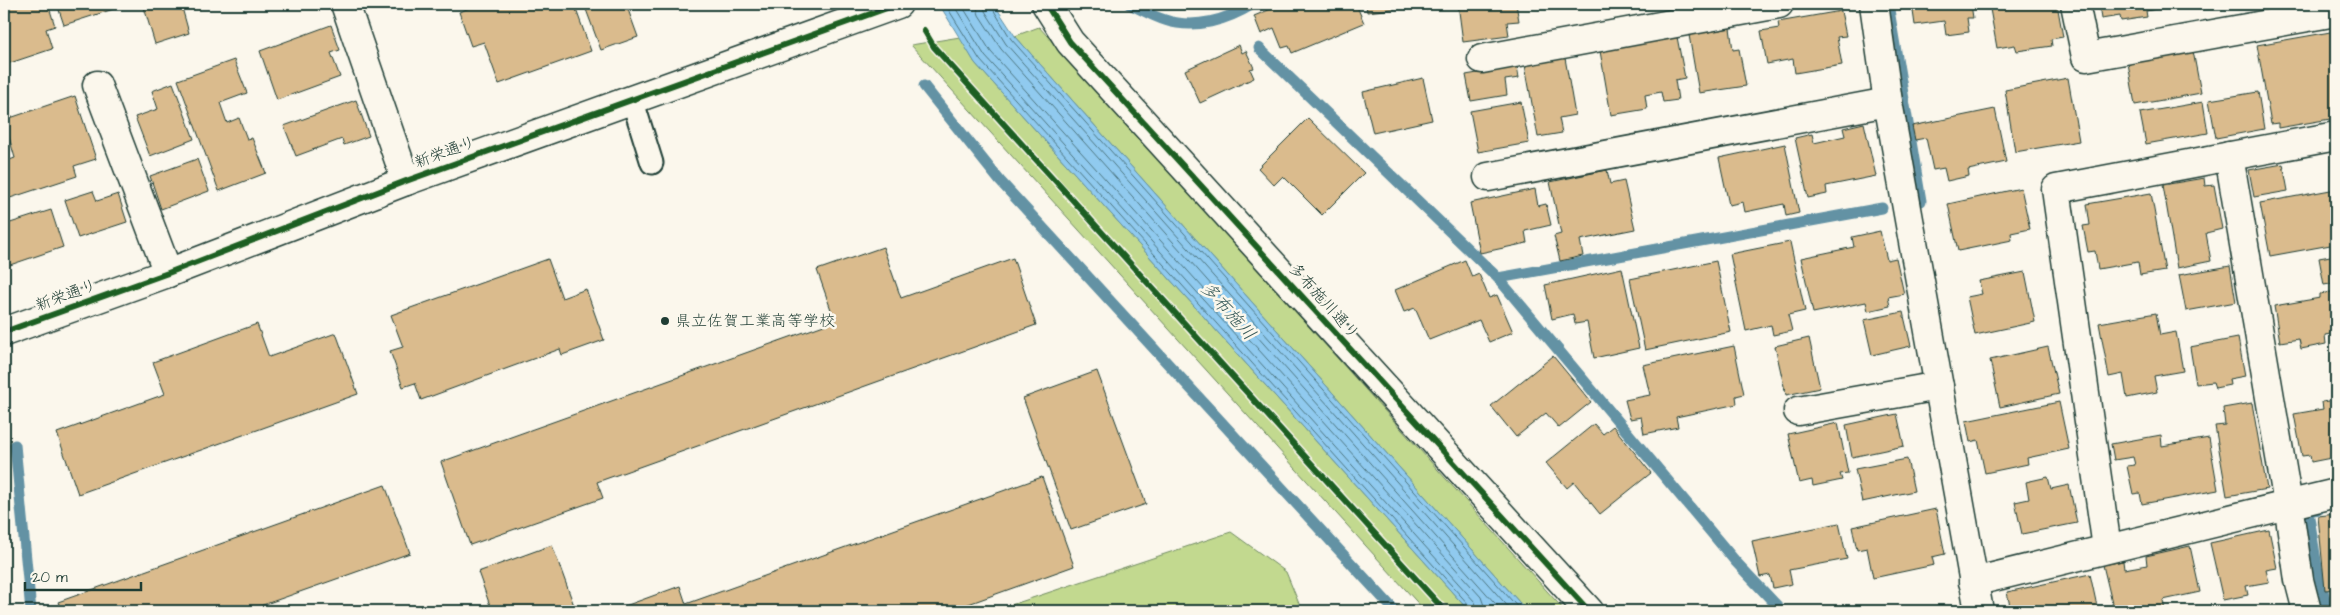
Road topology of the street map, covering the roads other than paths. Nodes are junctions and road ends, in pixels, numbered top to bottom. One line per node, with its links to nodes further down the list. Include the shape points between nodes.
1 (345, 4): 16 (street)
2 (898, 4): 10 (street, 新栄通り)
3 (1046, 4): 25 (street, 多布施川通り, via 1070,42)
4 (1780, 4): 8 (street)
5 (1874, 4): 11 (street)
6 (2075, 4): 7 (street, via 2086,57)
7 (2336, 12)
8 (1482, 59)
9 (97, 85): 17 (street)
10 (632, 99): 14 (lane); 16 (street, 新栄通り)
11 (1888, 102): 15 (street); 19 (street)
12 (2336, 136): 13 (street)
13 (2229, 156): 22 (street); 23 (street, via 2056,189)
14 (652, 163)
15 (1488, 177)
16 (406, 180): 17 (street, 新栄通り)
17 (168, 273): 18 (street, 新栄通り)
18 (4, 332)
19 (1939, 386): 20 (street); 24 (street)
20 (1798, 411)
21 (2336, 493): 22 (street)
22 (2288, 504): 23 (street); 27 (street, via 2299,580)
23 (2107, 548): 24 (street)
24 (1973, 582): 26 (street)
25 (1589, 611)
26 (1979, 611)
27 (2308, 611)

